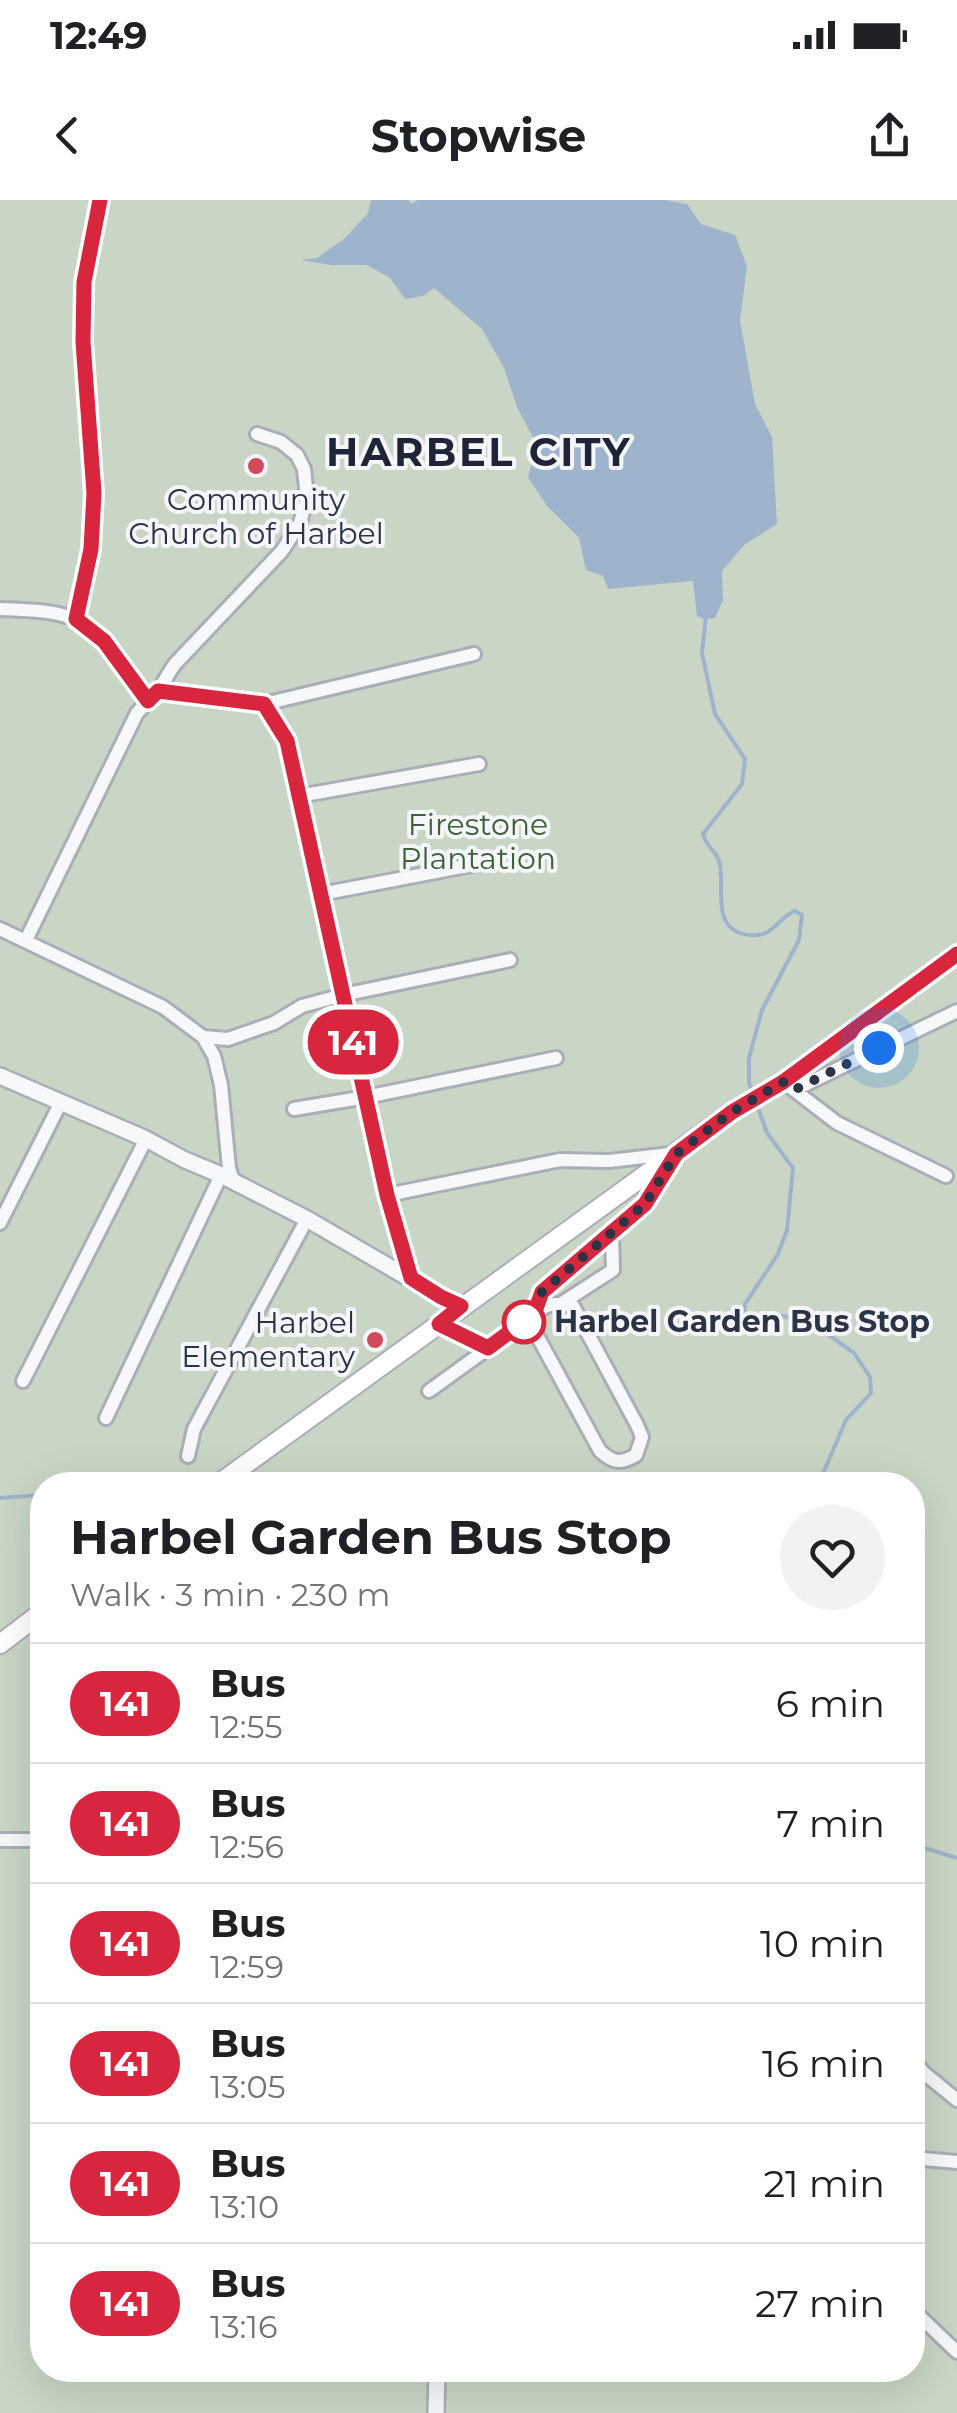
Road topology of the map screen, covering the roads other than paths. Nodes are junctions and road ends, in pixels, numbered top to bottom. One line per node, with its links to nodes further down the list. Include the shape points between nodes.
1 (100, 200): 4 (street, via 84,282 94,493)
2 (257, 434): 6 (street, via 281,442 304,469 300,522)
3 (0, 608): 4 (street)
4 (76, 619): 6 (street)
5 (474, 654): 7 (street)
6 (153, 696): 7 (street); 13 (street, via 136,713)
7 (264, 704): 9 (street, via 287,741)
8 (479, 764): 9 (street)
9 (299, 796): 11 (street)
10 (482, 863): 11 (street)
11 (321, 894): 16 (street)
12 (0, 929): 13 (street)
13 (26, 940): 18 (street, via 164,1007)
14 (957, 954): 21 (main road)
15 (510, 960): 16 (street)
16 (343, 995): 18 (street, via 228,1039); 22 (street)
17 (957, 1012): 21 (street)
18 (202, 1037): 28 (street, via 221,1085)
19 (556, 1058): 22 (street)
20 (0, 1076): 23 (street)
21 (785, 1086): 26 (main road, via 732,1112); 27 (street, via 837,1123)
22 (366, 1097): 24 (street); 29 (street)
23 (60, 1104): 25 (street); 31 (street)
24 (294, 1109)
25 (146, 1139): 28 (street); 39 (street)
26 (676, 1154): 29 (street, via 560,1160); 32 (street, via 645,1204); 35 (main road)
27 (946, 1176)
28 (227, 1178): 30 (street); 41 (street)
29 (387, 1195): 33 (street)
30 (307, 1219): 33 (street); 42 (street, via 194,1429)
31 (0, 1223)
32 (612, 1234): 34 (street, via 614,1270); 36 (street, via 542,1292)
33 (411, 1278): 35 (street)
34 (562, 1303): 36 (street, via 543,1306); 36 (street, via 573,1306 642,1436 636,1456 624,1462 600,1451)
35 (461, 1306): 37 (main road)
36 (531, 1317): 38 (street)
37 (439, 1324): 38 (street); 43 (main road)
38 (488, 1348): 40 (street)
39 (22, 1381)
40 (429, 1391)
41 (106, 1418)
42 (188, 1456)
43 (235, 1472)
44 (30, 1621): 45 (main road)
45 (0, 1644)
46 (0, 1840): 47 (street)
47 (30, 1840)
48 (925, 2074): 49 (street)
49 (957, 2100)
50 (925, 2159): 51 (street)
51 (957, 2162)
52 (925, 2321): 53 (street)
53 (957, 2352)
54 (437, 2382): 55 (street)
55 (436, 2413)

